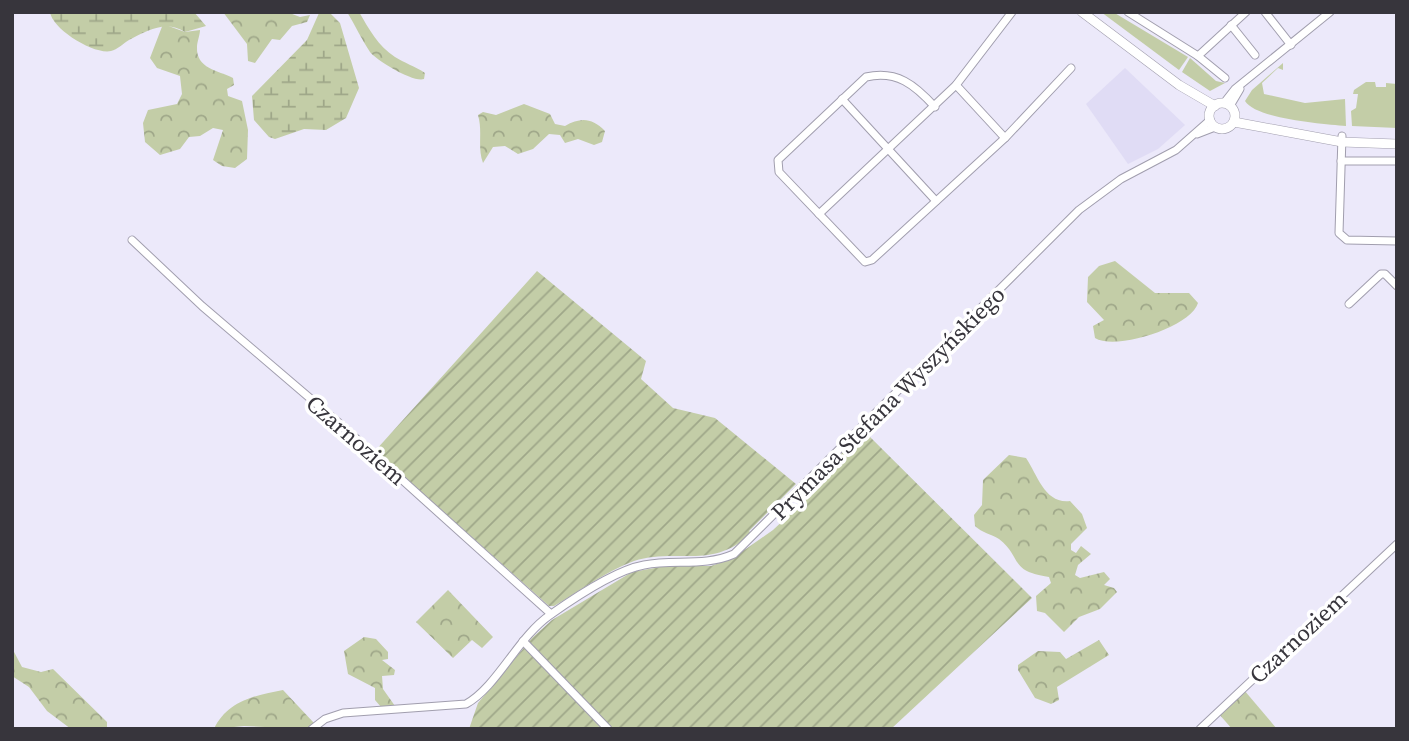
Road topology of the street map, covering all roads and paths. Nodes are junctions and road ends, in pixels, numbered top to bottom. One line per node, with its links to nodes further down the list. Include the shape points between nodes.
1 (1012, 12): 13 (street)
2 (1082, 12): 16 (main road)
3 (1128, 12): 10 (street)
4 (1247, 12): 7 (street)
5 (1265, 12): 8 (street)
6 (1330, 12): 8 (street, Prymasa Stefana Wyszyńskiego)
7 (1231, 25): 9 (street); 10 (street)
8 (1291, 45): 16 (street, Prymasa Stefana Wyszyńskiego)
9 (1255, 55)
10 (1198, 56): 12 (street)
11 (1071, 68): 18 (street)
12 (1225, 78)
13 (956, 85): 15 (street); 18 (street)
14 (842, 99): 15 (street, via 866,77 881,74 915,85); 22 (street); 26 (street, via 776,166)
15 (935, 107): 22 (street)
16 (1217, 112): 17 (main road); 17 (main road, via 1223,130); 32 (street, Prymasa Stefana Wyszyńskiego, via 1197,134 1079,210 741,549 709,562 638,566)
17 (1235, 119): 20 (main road)
18 (1004, 138): 25 (street)
19 (1397, 138): 20 (main road)
20 (1342, 139): 21 (main road); 23 (street)
21 (1397, 144)
22 (889, 150): 25 (street); 26 (street)
23 (1341, 161): 24 (street); 28 (street, via 1339,233 1347,240)
24 (1397, 161)
25 (936, 201): 26 (street, via 865,262)
26 (819, 215)
27 (132, 240): 32 (street, Czarnoziem)
28 (1397, 241)
29 (1397, 286): 30 (street, via 1381,274)
30 (1349, 304)
31 (1397, 544): 36 (street, Czarnoziem)
32 (551, 614): 33 (street)
33 (523, 641): 34 (street, via 466,704 343,713); 35 (street)
34 (312, 729)
35 (608, 729)
36 (1200, 729)

